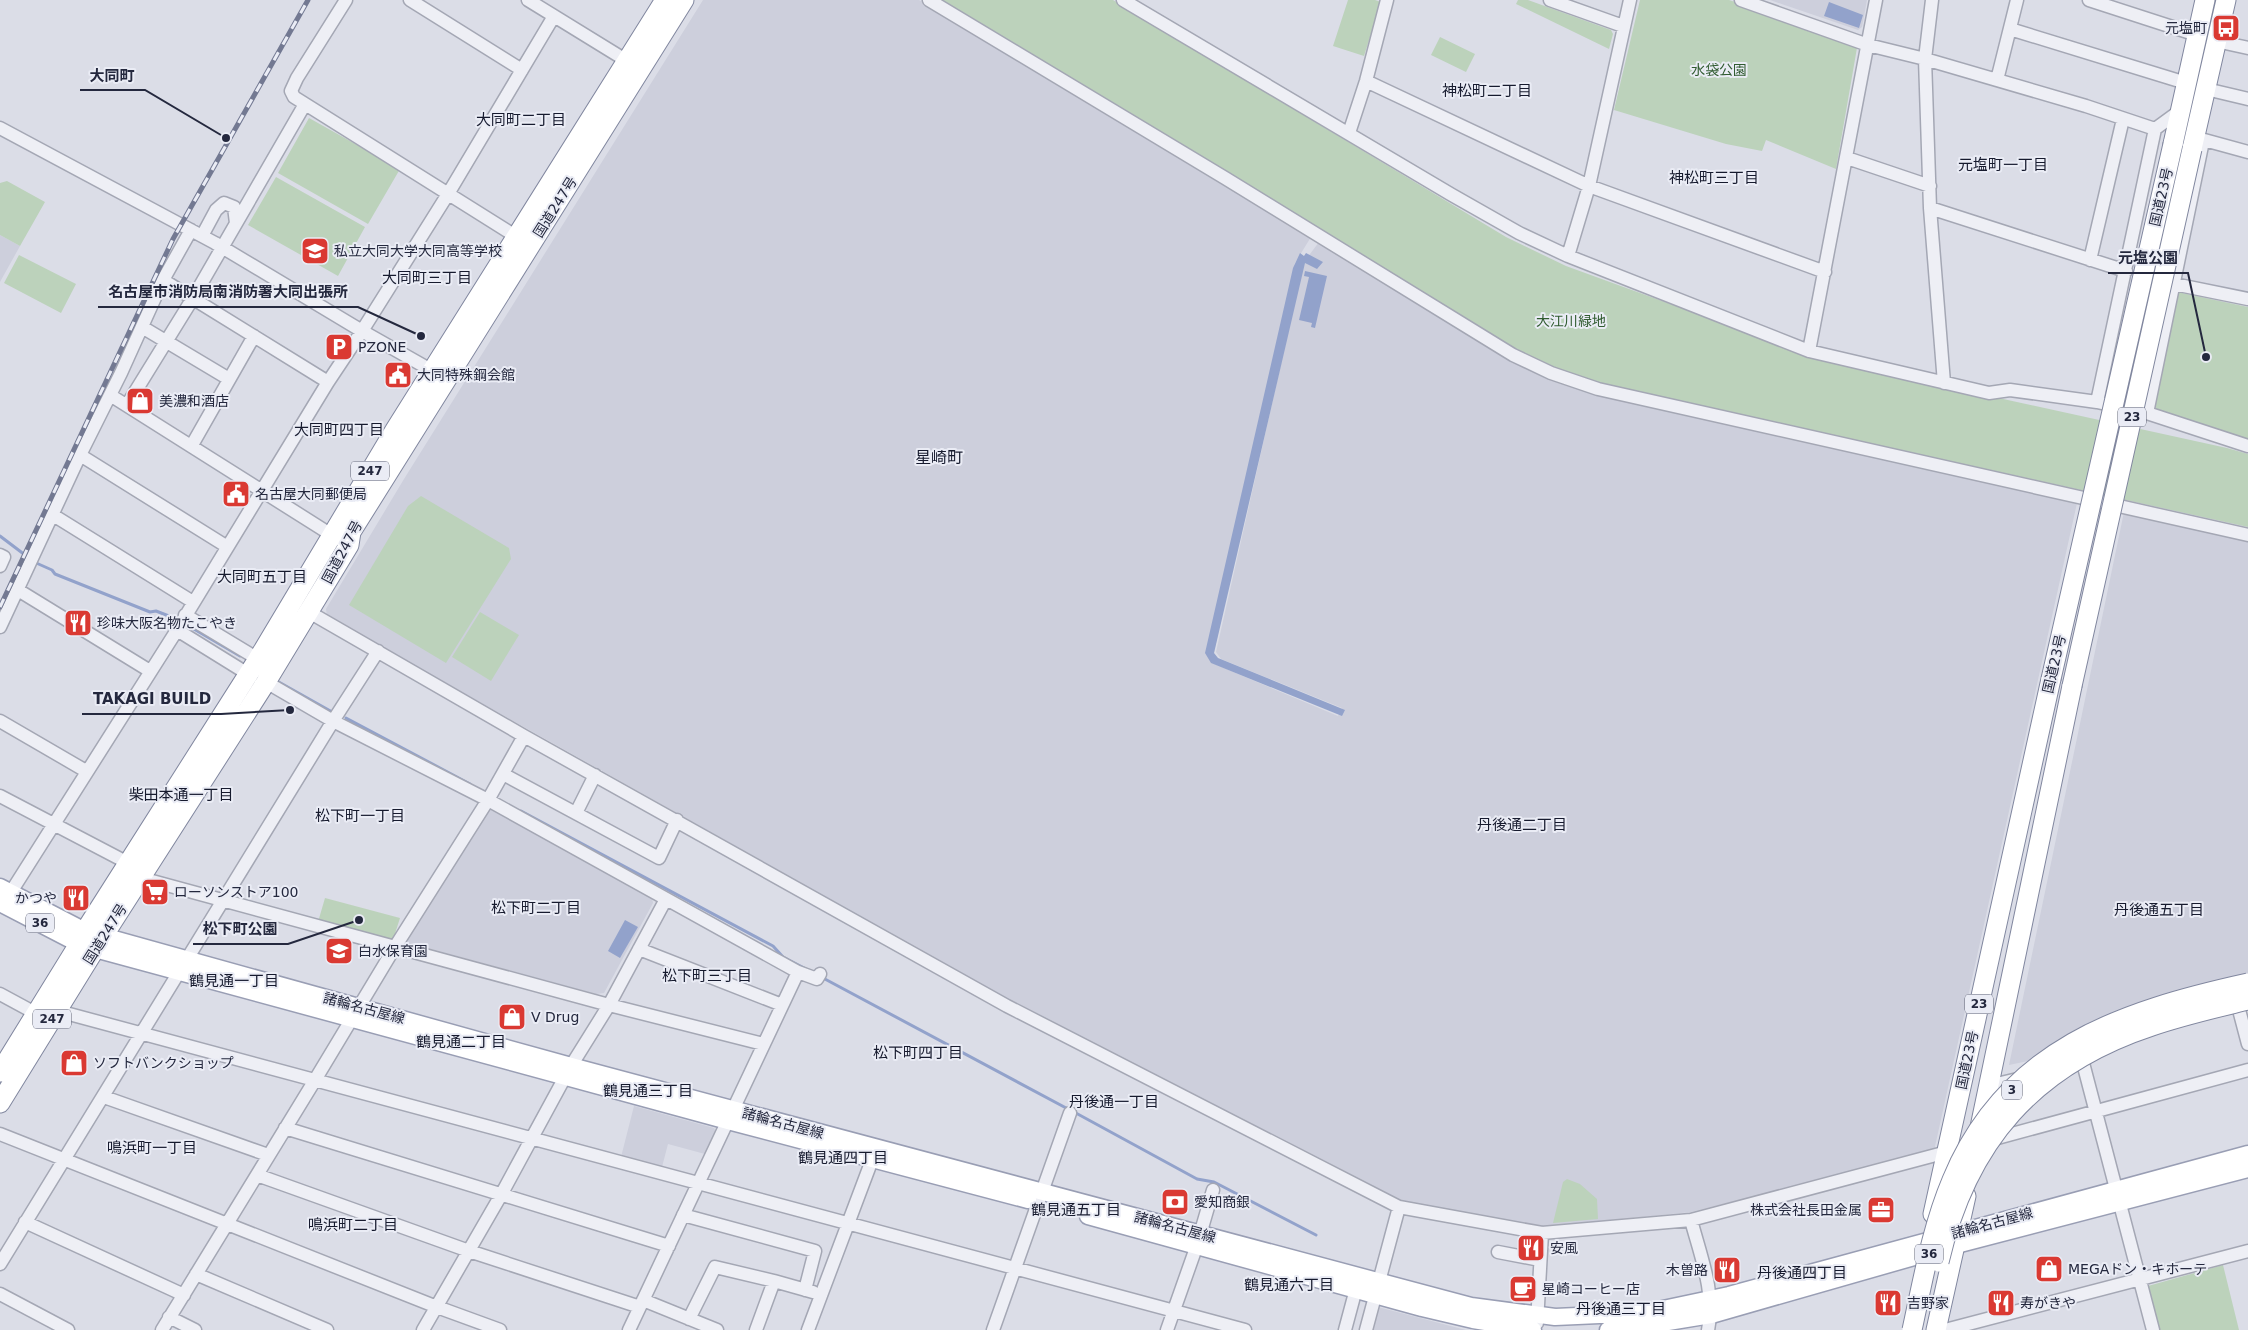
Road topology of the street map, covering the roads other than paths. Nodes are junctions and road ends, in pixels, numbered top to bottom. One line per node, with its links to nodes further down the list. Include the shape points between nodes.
1 (346, 0): 33 (street, via 291,91)
2 (410, 0): 27 (street)
3 (528, 0): 18 (street)
4 (665, 0): 26 (highway, 国道247号 / 247)
5 (684, 0): 26 (highway, 国道247号 / 247)
6 (929, 0): 77 (street, via 1513,355 1551,373 1598,389)
7 (1123, 0): 38 (street)
8 (1387, 0): 29 (street)
9 (1550, 0): 19 (street)
10 (1630, 0): 19 (street)
11 (1740, 0): 23 (street)
12 (1876, 0): 23 (street)
13 (1932, 0): 25 (street)
14 (2017, 0): 20 (street)
15 (2089, 0): 21 (street)
16 (2205, 0): 21 (highway, 国道23号 / 23)
17 (2226, 0): 22 (highway, 国道23号 / 23)
18 (554, 16): 26 (street); 27 (street)
19 (1623, 26): 42 (street)
20 (2010, 29): 28 (street); 30 (street)
21 (2197, 35): 30 (highway, 国道23号 / 23)
22 (2216, 41): 24 (street); 31 (highway, 国道23号 / 23)
23 (1868, 45): 25 (street); 41 (street)
24 (2248, 48)
25 (1925, 59): 28 (street); 43 (street)
26 (634, 65): 48 (highway, 国道247号 / 247); 63 (highway, 国道247号 / 247)
27 (522, 70): 44 (street)
28 (1997, 80): 35 (street)
29 (1366, 81): 38 (street); 42 (street)
30 (2186, 83): 34 (highway, 国道23号 / 23)
31 (2206, 90): 32 (street); 39 (highway, 国道23号 / 23)
32 (2248, 99)
33 (305, 104): 44 (street); 46 (street)
34 (2180, 110): 37 (street); 140 (highway, 国道23号 / 23, bridge)
35 (2123, 118): 37 (street); 51 (street)
36 (0, 128): 47 (street)
37 (2155, 129): 53 (street)
38 (1349, 134): 50 (street, via 1519,233)
39 (2197, 142): 40 (street); 55 (street); 130 (highway, 国道23号 / 23, bridge, via 2072,686)
40 (2248, 152)
41 (1847, 158): 43 (street); 52 (street)
42 (1589, 186): 50 (street); 52 (street)
43 (1930, 186): 45 (street)
44 (448, 194): 48 (street); 59 (street)
45 (1930, 208): 51 (street); 66 (street)
46 (236, 223): 47 (street, via 234,207 224,203); 49 (street)
47 (196, 233): 49 (street); 54 (street)
48 (517, 237): 63 (highway, 国道247号 / 247)
49 (223, 248): 56 (street); 59 (street)
50 (1568, 256): 62 (street)
51 (2090, 260): 53 (street)
52 (1825, 272): 62 (street)
53 (2126, 272): 68 (street)
54 (163, 280): 56 (street); 58 (street)
55 (2174, 284): 57 (street); 70 (street)
56 (193, 298): 60 (street); 61 (street)
57 (2248, 299)
58 (142, 327): 61 (street); 67 (street)
59 (362, 331): 63 (street); 65 (street)
60 (254, 336): 64 (street); 65 (street)
61 (167, 342): 64 (street); 69 (street)
62 (1809, 351): 66 (street)
63 (440, 375): 76 (highway, 国道247号 / 247); 78 (highway, 国道247号 / 247, via 351,532)
64 (230, 379): 71 (street)
65 (328, 382): 74 (street)
66 (1944, 383): 68 (street, via 1988,393 2010,390)
67 (110, 395): 69 (street); 73 (street)
68 (2097, 402): 70 (street)
69 (127, 405): 71 (street)
70 (2147, 413): 72 (street)
71 (192, 445): 74 (street)
72 (2248, 446)
73 (80, 455): 75 (street); 79 (street)
74 (262, 489): 76 (street); 79 (street)
75 (53, 515): 82 (street); 83 (street)
76 (332, 534): 78 (street); 89 (highway, 国道247号 / 247)
77 (2248, 535)
78 (349, 545): 84 (highway, 国道247号 / 247)
79 (226, 546): 83 (street)
80 (0, 555): 81 (street, via 4,557)
81 (0, 566)
82 (18, 590): 86 (street); 90 (street)
83 (193, 602): 85 (street)
84 (309, 612): 88 (street); 91 (highway, 国道247号 / 247)
85 (185, 615): 87 (street); 89 (street)
86 (0, 627)
87 (177, 630): 89 (street); 90 (street)
88 (378, 651): 93 (street); 94 (street)
89 (253, 666): 103 (highway, 国道247号 / 247)
90 (150, 671): 95 (street)
91 (266, 682): 93 (street); 104 (highway, 国道247号 / 247)
92 (0, 721): 95 (street)
93 (333, 721): 99 (street); 105 (street)
94 (524, 736): 96 (street); 97 (street)
95 (86, 771): 102 (street)
96 (503, 774): 99 (street); 100 (street)
97 (595, 775): 100 (street); 101 (street)
98 (0, 796): 102 (street)
99 (488, 800): 106 (street); 109 (street)
100 (576, 813): 101 (street, via 659,858)
101 (677, 820): 152 (street, via 1008,1006)
102 (53, 825): 103 (street); 107 (street)
103 (128, 863): 108 (highway, 国道247号 / 247)
104 (141, 878): 105 (street); 108 (highway, 国道247号 / 247)
105 (223, 899): 109 (street); 111 (street)
106 (666, 899): 110 (street); 112 (street)
107 (3, 900): 108 (main road, 諸輪名古屋線 / 36)
108 (91, 940): 111 (main road, 諸輪名古屋線 / 36); 119 (highway, 国道247号 / 247); 121 (highway, 国道247号 / 247)
109 (395, 947): 117 (street); 120 (street)
110 (639, 949): 117 (street); 118 (street)
111 (184, 966): 120 (main road, 諸輪名古屋線 / 36); 122 (street)
112 (798, 972): 113 (street, via 817,979); 118 (street)
113 (819, 976)
114 (2248, 983): 201 (highway, 3, bridge, via 2143,1010 2094,1030 2053,1054 2006,1096 1983,1124 1952,1179 1934,1233)
115 (0, 994): 121 (street)
116 (2245, 1003): 124 (street); 125 (street, via 2144,1031); 202 (highway, 3, bridge, via 2151,1026 2096,1050 2048,1079 2012,1111 1983,1150 1964,1188 1940,1260)
117 (608, 1005): 123 (street); 127 (street)
118 (782, 1005): 123 (street)
119 (58, 1011): 122 (street); 132 (highway, 国道247号 / 247)
120 (356, 1013): 127 (main road, 諸輪名古屋線 / 36); 129 (street)
121 (37, 1014): 128 (highway, 国道247号 / 247)
122 (142, 1032): 129 (street); 131 (street)
123 (763, 1044): 135 (street)
124 (2248, 1044)
125 (2083, 1063): 130 (street); 133 (street)
126 (2248, 1070): 133 (street)
127 (568, 1071): 135 (main road, 諸輪名古屋線 / 36); 138 (street)
128 (0, 1072)
129 (315, 1080): 136 (street); 138 (street)
130 (1988, 1086): 139 (highway, 国道23号 / 23)
131 (104, 1097): 143 (street); 144 (street)
132 (0, 1103)
133 (2096, 1111): 139 (street); 150 (street)
134 (1070, 1113): 151 (street)
135 (730, 1115): 141 (main road, 諸輪名古屋線 / 36); 147 (street)
136 (285, 1128): 143 (street); 149 (street)
137 (0, 1134): 144 (street)
138 (533, 1138): 147 (street); 149 (street)
139 (1976, 1144): 159 (highway, 国道23号 / 23)
140 (1946, 1152): 154 (street); 162 (highway, 国道23号 / 23)
141 (874, 1153): 151 (main road, 諸輪名古屋線 / 36); 156 (street)
142 (2248, 1154): 150 (main road, 諸輪名古屋線 / 36)
143 (268, 1155): 146 (street)
144 (64, 1160): 155 (street); 157 (street)
145 (2248, 1169): 150 (main road, 諸輪名古屋線 / 36)
146 (257, 1176): 157 (street); 163 (street)
147 (699, 1182): 153 (street); 156 (street)
148 (1213, 1190): 160 (street)
149 (501, 1196): 161 (street); 163 (street)
150 (2119, 1196): 159 (main road, 諸輪名古屋線 / 36); 170 (street)
151 (1041, 1198): 160 (main road, 諸輪名古屋線 / 36); 168 (street)
152 (1399, 1207): 158 (street); 172 (street)
153 (684, 1215): 161 (street); 174 (street, via 815,1251)
154 (1691, 1220): 158 (street); 181 (street)
155 (25, 1222): 167 (street); 177 (street)
156 (849, 1223): 168 (street); 176 (street)
157 (227, 1225): 169 (street); 179 (street)
158 (1542, 1233): 166 (street)
159 (1957, 1239): 162 (main road, 諸輪名古屋線 / 36); 203 (highway, 国道23号 / 23)
160 (1198, 1240): 172 (main road, 諸輪名古屋線 / 36); 173 (main road, 諸輪名古屋線 / 36); 180 (street)
161 (669, 1246): 178 (street)
162 (1925, 1248): 181 (main road, 諸輪名古屋線 / 36); 201 (highway, 国道23号 / 23)
163 (470, 1251): 178 (street); 179 (street)
164 (2248, 1251): 170 (street)
165 (1498, 1252): 166 (street)
166 (1540, 1260): 184 (street)
167 (0, 1264)
168 (1016, 1269): 180 (street); 195 (street)
169 (196, 1274): 177 (street); 188 (street)
170 (2139, 1280): 204 (street); 205 (street)
171 (774, 1281): 174 (street); 183 (street, via 715,1266); 193 (street)
172 (1378, 1288): 173 (main road, 諸輪名古屋線 / 36); 184 (main road, 諸輪名古屋線 / 36, via 1473,1320); 199 (street)
173 (1356, 1289): 198 (street)
174 (805, 1290): 176 (street)
175 (0, 1294): 185 (street)
176 (822, 1294): 194 (street)
177 (184, 1295): 182 (street)
178 (642, 1304): 183 (street); 191 (street)
179 (437, 1307): 189 (street); 190 (street)
180 (1173, 1311): 196 (street); 197 (street)
181 (1709, 1315): 184 (main road, 諸輪名古屋線 / 36, via 1644,1313 1555,1317); 200 (main road, 諸輪名古屋線 / 36)
182 (170, 1317): 186 (street); 187 (street)
183 (689, 1319): 192 (street)
184 (1535, 1325)
185 (68, 1330)
186 (162, 1330)
187 (195, 1330)
188 (327, 1330)
189 (423, 1330)
190 (500, 1330)
191 (629, 1330)
192 (717, 1330)
193 (756, 1330)
194 (808, 1330)
195 (993, 1330)
196 (1166, 1330)
197 (1245, 1330)
198 (1344, 1330)
199 (1366, 1330)
200 (1608, 1330)
201 (1910, 1330)
202 (1925, 1330)
203 (1936, 1330)
204 (1944, 1330)
205 (2153, 1330)

